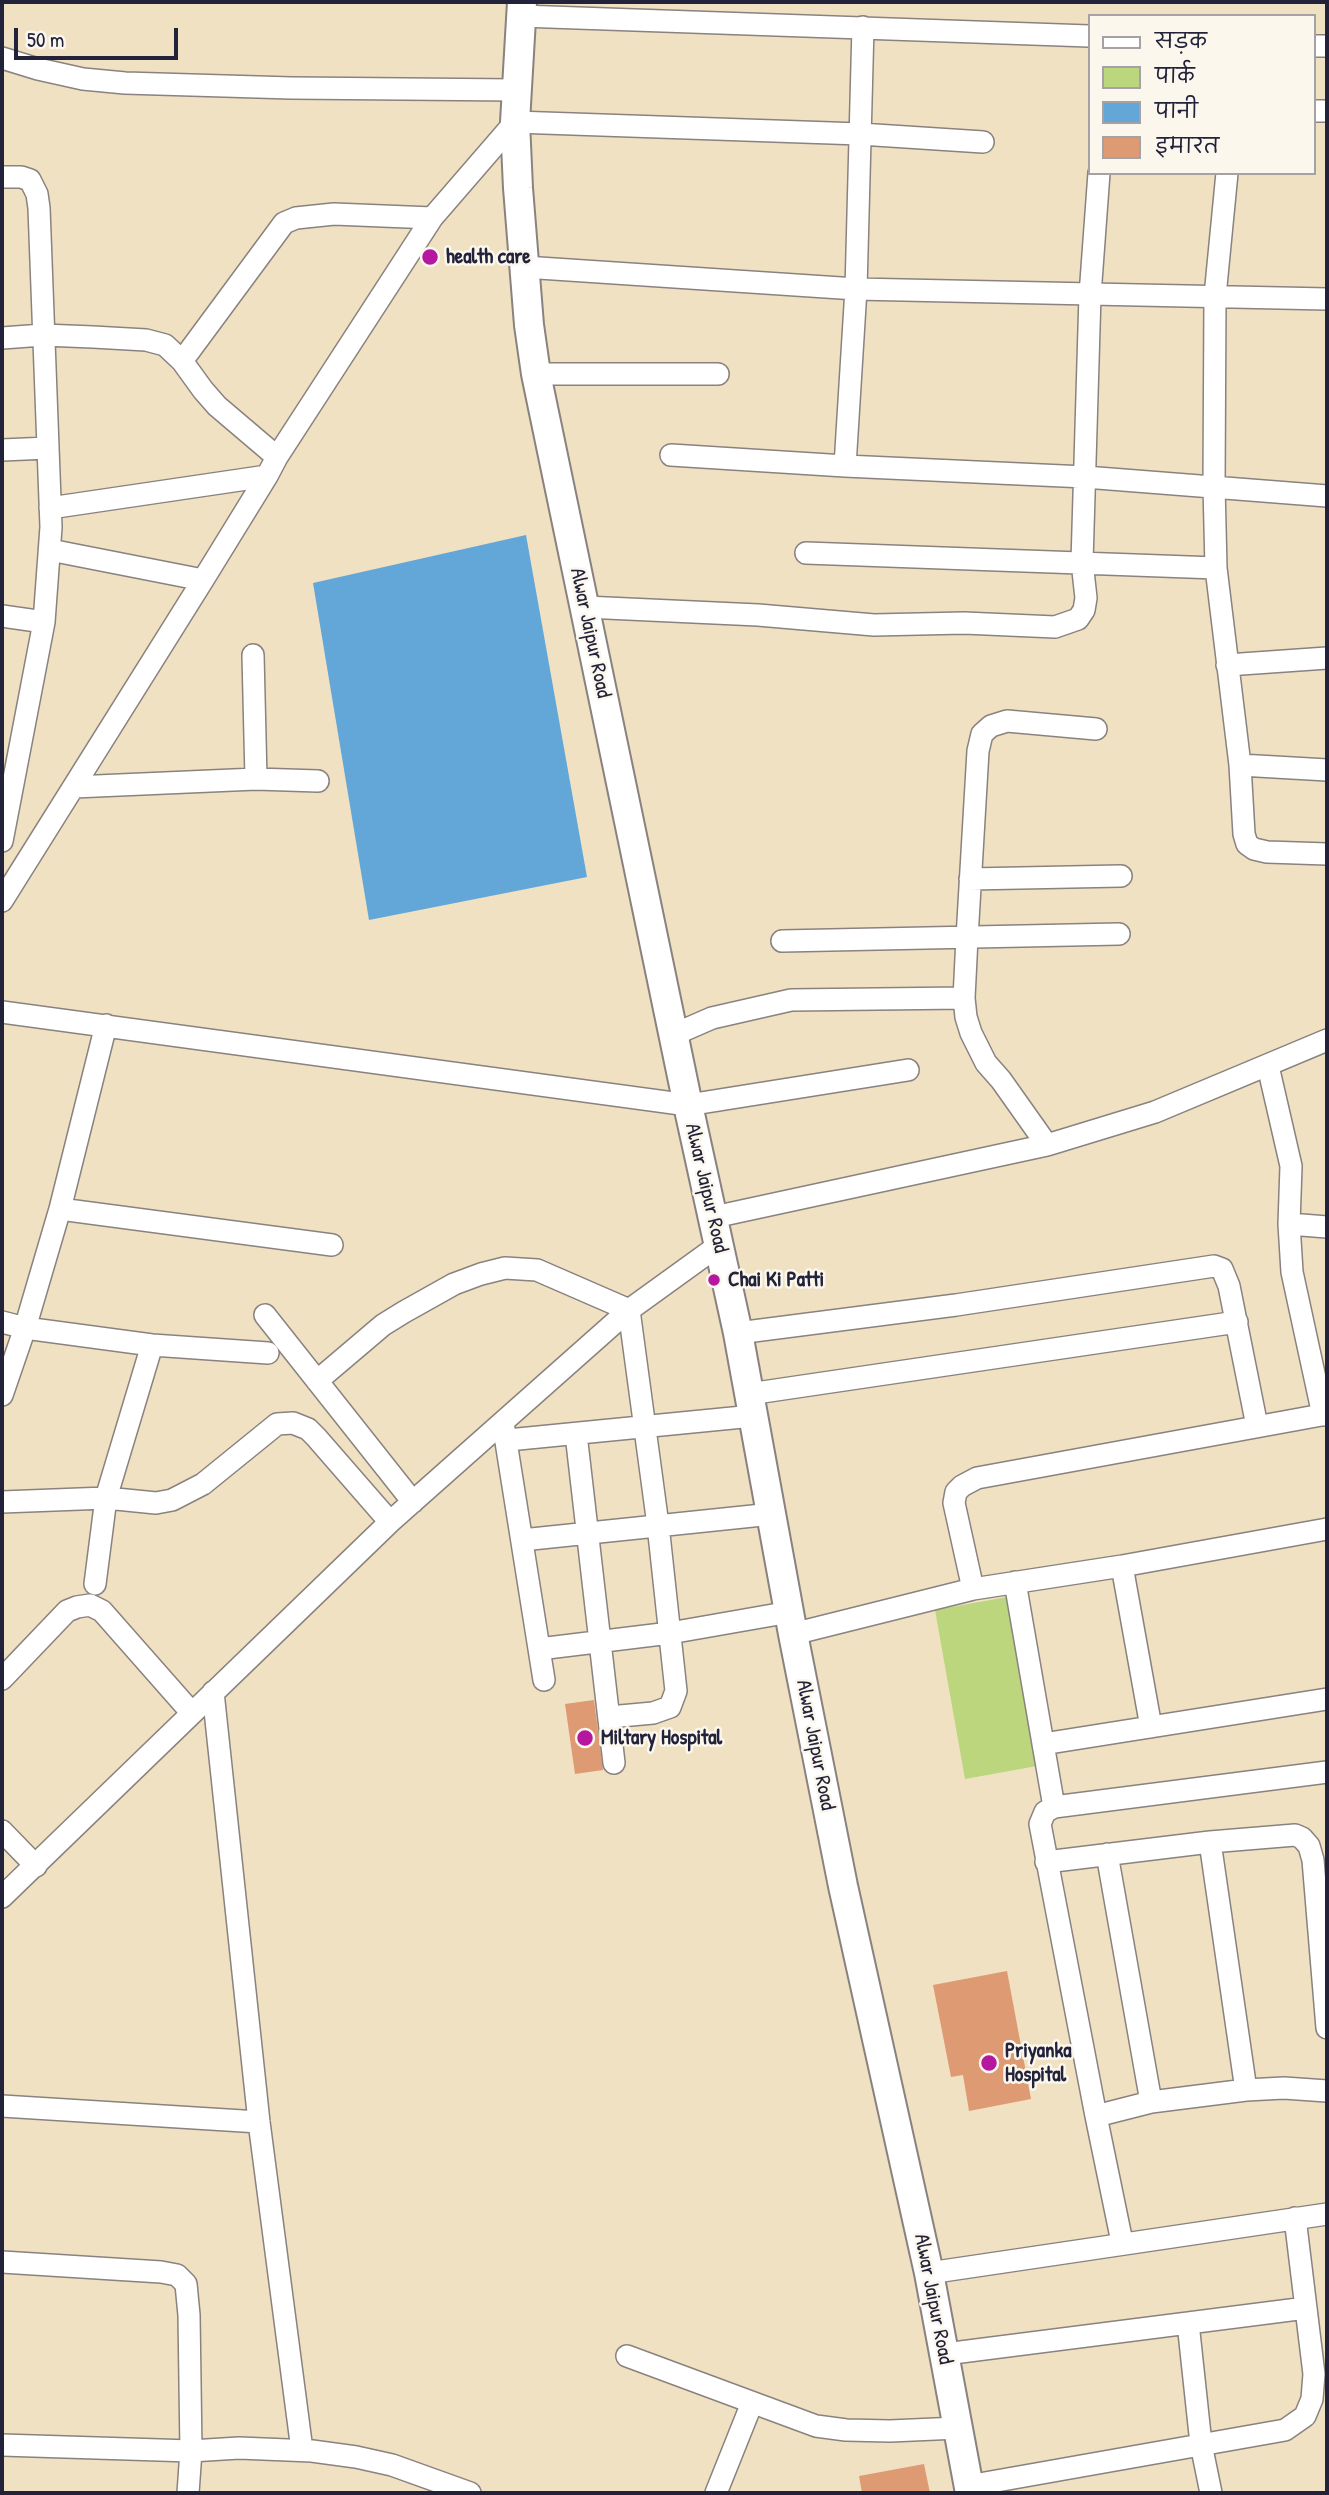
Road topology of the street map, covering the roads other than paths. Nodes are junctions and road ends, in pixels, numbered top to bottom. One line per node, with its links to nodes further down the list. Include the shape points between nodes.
1 (522, 9): 2 (street); 5 (main road, Alwar Jaipur Road)
2 (863, 27): 3 (street); 7 (street)
3 (1088, 36)
4 (2, 58): 5 (street, via 72,76 125,83)
5 (516, 90): 6 (main road, Alwar Jaipur Road)
6 (515, 122): 7 (street); 12 (street); 13 (main road, Alwar Jaipur Road)
7 (860, 134): 8 (street); 14 (street)
8 (983, 142)
9 (1099, 175): 15 (street)
10 (1227, 175): 16 (street)
11 (2, 177): 18 (street, via 30,180 37,194)
12 (432, 218): 20 (street, via 334,214 284,223); 26 (street)
13 (524, 267): 14 (street); 21 (main road, Alwar Jaipur Road)
14 (856, 289): 15 (street); 27 (street)
15 (1090, 295): 16 (street); 28 (street)
16 (1215, 296): 17 (street); 29 (street)
17 (1327, 299)
18 (43, 335): 19 (street); 20 (street, via 146,340 165,345); 23 (street)
19 (2, 338)
20 (182, 361): 26 (street)
21 (536, 374): 22 (street); 37 (main road, Alwar Jaipur Road)
22 (718, 374)
23 (48, 448): 24 (street); 31 (street)
24 (2, 450)
25 (671, 455): 27 (street)
26 (272, 466): 31 (street); 36 (street)
27 (845, 466): 28 (street)
28 (1085, 477): 29 (street); 34 (street)
29 (1214, 486): 30 (street); 35 (street)
30 (1327, 496)
31 (50, 508): 32 (street)
32 (51, 550): 36 (street); 39 (street)
33 (806, 553): 34 (street)
34 (1082, 562): 35 (street); 37 (street, via 1084,610 1078,620 1055,626 874,625)
35 (1216, 568): 42 (street)
36 (203, 580): 48 (street)
37 (585, 607): 61 (main road, Alwar Jaipur Road)
38 (2, 616): 39 (street)
39 (44, 622): 49 (street)
40 (253, 655): 46 (street)
41 (1327, 658): 42 (street)
42 (1227, 665): 44 (street)
43 (1096, 729): 53 (street, via 1007,721 982,734)
44 (1240, 765): 45 (street); 51 (street, via 1248,844 1267,852)
45 (1327, 770)
46 (256, 779): 47 (street); 48 (street)
47 (318, 781)
48 (74, 787): 54 (street)
49 (6, 792): 50 (street)
50 (2, 841)
51 (1327, 854)
52 (1121, 876): 53 (street)
53 (970, 879): 56 (street)
54 (2, 901)
55 (1119, 934): 56 (street)
56 (967, 938): 57 (street); 58 (street)
57 (782, 941)
58 (964, 998): 61 (street, via 791,1000 712,1018); 66 (street, via 979,1051)
59 (2, 1012): 60 (street)
60 (106, 1025): 65 (street); 67 (street)
61 (673, 1035): 65 (main road, Alwar Jaipur Road)
62 (1327, 1040): 63 (street)
63 (1268, 1066): 66 (street, via 1154,1112); 69 (street, via 1291,1166)
64 (908, 1070): 65 (street)
65 (688, 1105): 68 (main road, Alwar Jaipur Road)
66 (1047, 1144): 68 (street)
67 (60, 1209): 71 (street); 77 (street)
68 (713, 1217): 72 (main road, Alwar Jaipur Road)
69 (1289, 1224): 70 (street); 84 (street, via 1292,1272)
70 (1327, 1227)
71 (332, 1245)
72 (719, 1245): 73 (street); 78 (main road, Alwar Jaipur Road)
73 (629, 1310): 81 (street, via 537,1270 505,1268 454,1284 404,1312); 86 (street); 87 (street)
74 (265, 1315): 81 (street)
75 (2, 1322): 77 (street)
76 (1237, 1322): 78 (street, via 1227,1277 1214,1266); 83 (street); 85 (street)
77 (25, 1328): 79 (street); 82 (street)
78 (738, 1333): 83 (main road, Alwar Jaipur Road)
79 (152, 1345): 80 (street); 89 (street)
80 (268, 1353)
81 (317, 1381): 91 (street)
82 (2, 1395)
83 (751, 1405): 86 (street); 92 (main road, Alwar Jaipur Road)
84 (1325, 1415): 85 (street)
85 (1257, 1426): 101 (street, via 977,1478 962,1486 954,1503)
86 (644, 1427): 88 (street); 94 (street)
87 (505, 1432): 88 (street); 91 (street); 97 (street)
88 (576, 1434): 96 (street)
89 (106, 1498): 90 (street); 93 (street, via 172,1500 203,1483 277,1424 293,1423 316,1437); 100 (street)
90 (2, 1502)
91 (413, 1502): 93 (street)
92 (772, 1514): 94 (street); 102 (main road, Alwar Jaipur Road)
93 (390, 1522): 108 (street)
94 (658, 1525): 96 (street); 103 (street)
95 (1327, 1530): 98 (street)
96 (588, 1532): 97 (street); 104 (street)
97 (522, 1540): 105 (street)
98 (1122, 1566): 99 (street); 112 (street)
99 (1015, 1583): 101 (street); 113 (street)
100 (95, 1584)
101 (973, 1589): 102 (street)
102 (792, 1623): 103 (street); 134 (main road, Alwar Jaipur Road)
103 (670, 1633): 104 (street); 111 (street, via 676,1691 670,1707)
104 (600, 1641): 105 (street); 111 (street)
105 (539, 1648): 107 (street)
106 (2, 1679): 110 (street, via 67,1611 90,1605 102,1611)
107 (544, 1680)
108 (213, 1692): 110 (street); 129 (street)
109 (1327, 1699): 112 (street)
110 (191, 1712): 121 (street)
111 (609, 1717): 114 (street)
112 (1151, 1727): 113 (street)
113 (1043, 1744): 116 (street)
114 (614, 1763)
115 (1327, 1772): 116 (street)
116 (1054, 1807): 120 (street, via 1045,1812 1040,1824)
117 (2, 1831): 121 (street)
118 (1210, 1842): 119 (street); 123 (street, via 1295,1835 1309,1846); 124 (street)
119 (1107, 1854): 120 (street); 126 (street)
120 (1046, 1862): 128 (street)
121 (36, 1866): 122 (street)
122 (2, 1897)
123 (1327, 2028)
124 (1247, 2090): 125 (street); 126 (street)
125 (1327, 2091)
126 (1151, 2102): 128 (street)
127 (2, 2106): 129 (street)
128 (1096, 2116): 132 (street)
129 (259, 2122): 144 (street)
130 (1327, 2214): 131 (street)
131 (1295, 2218): 132 (street); 135 (street)
132 (1122, 2242): 134 (street)
133 (2, 2262): 145 (street, via 177,2274 186,2284 188,2296)
134 (929, 2273): 137 (main road, Alwar Jaipur Road)
135 (1306, 2308): 136 (street); 139 (street)
136 (1188, 2323): 137 (street); 142 (street)
137 (945, 2354): 141 (main road, Alwar Jaipur Road)
138 (627, 2356): 140 (street)
139 (1321, 2373): 142 (street, via 1305,2416 1285,2430)
140 (752, 2403): 141 (street, via 816,2426 846,2430); 149 (street)
141 (958, 2428): 146 (main road, Alwar Jaipur Road)
142 (1202, 2444): 146 (street); 150 (street)
143 (2, 2445): 145 (street)
144 (302, 2450): 145 (street); 148 (street, via 392,2465)
145 (191, 2451): 147 (street)
146 (969, 2490)
147 (188, 2493)
148 (470, 2493)
149 (716, 2493)
150 (1211, 2493)

